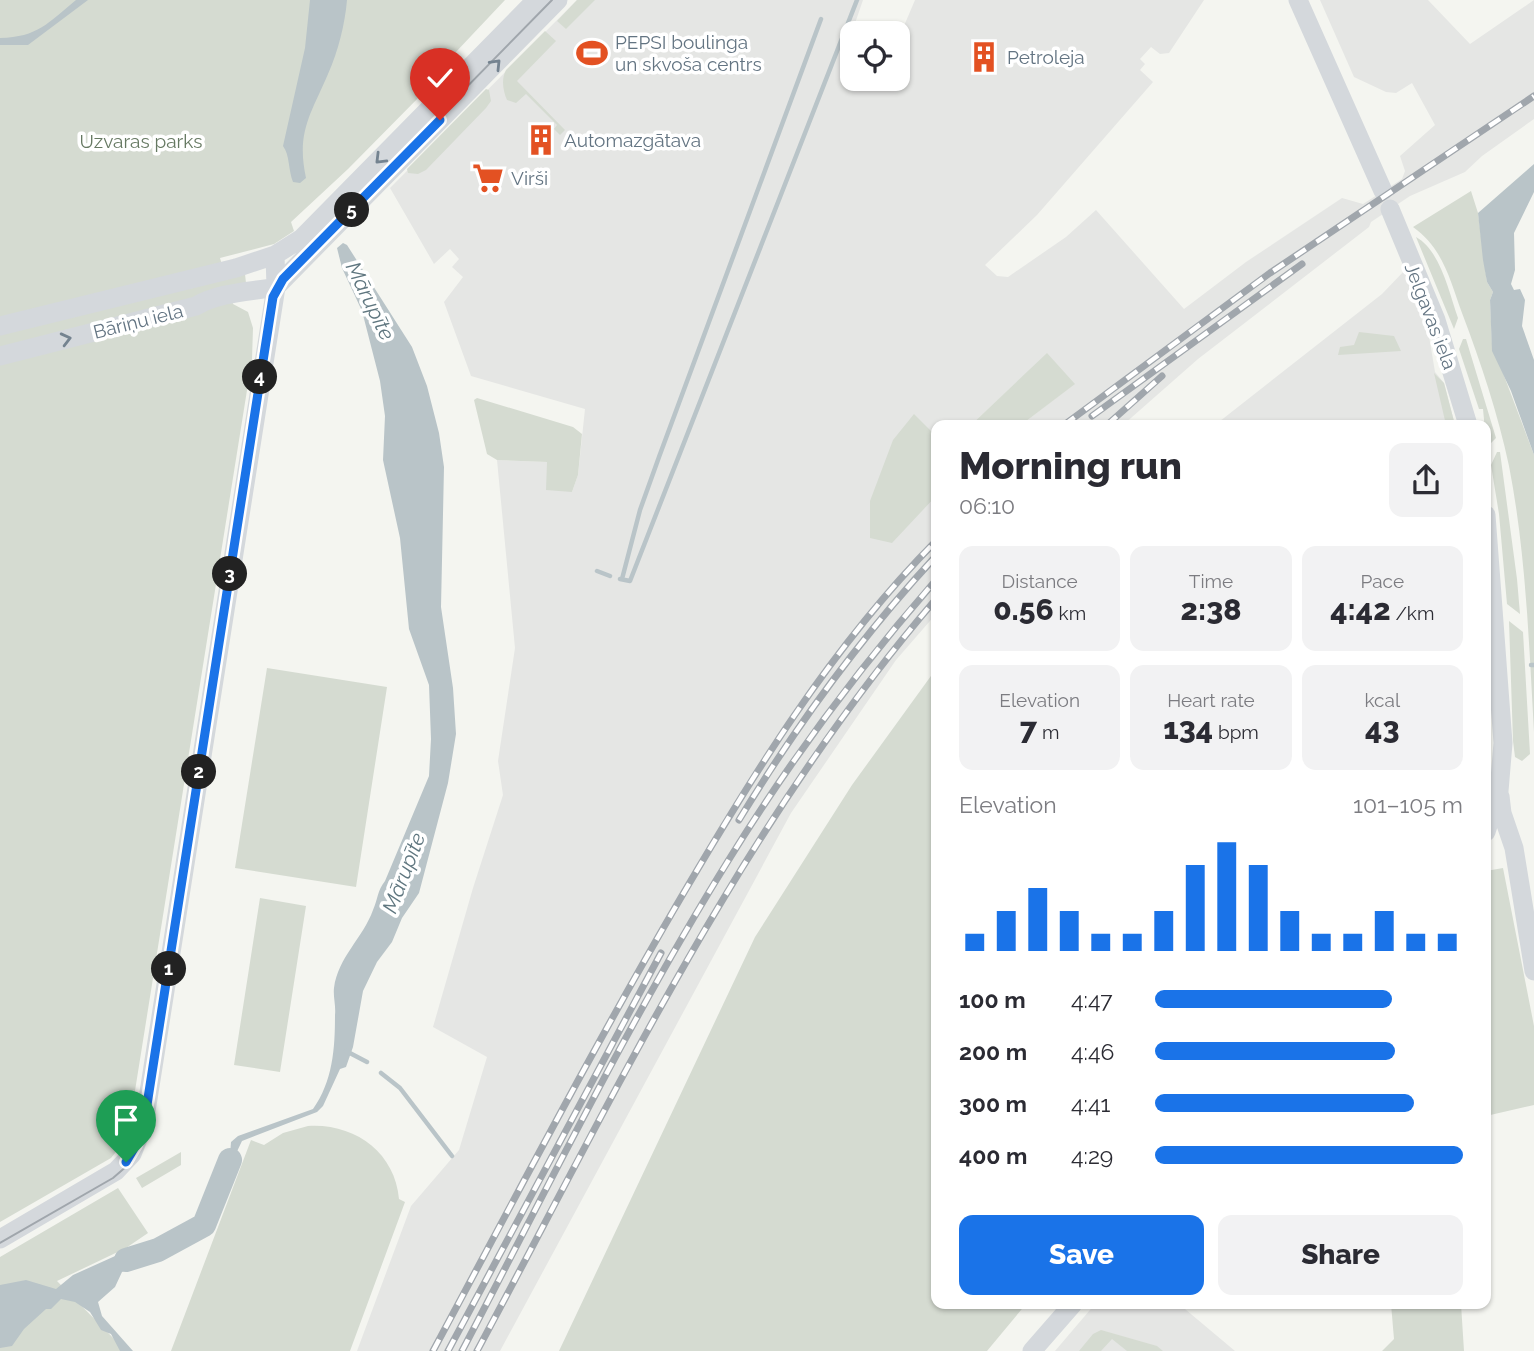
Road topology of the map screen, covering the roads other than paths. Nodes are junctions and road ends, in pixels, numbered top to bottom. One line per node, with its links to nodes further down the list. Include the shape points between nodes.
1 (536, 0): 4 (street, Bāriņu iela, one-way to 4, via 302,238)
2 (558, 0): 5 (street, one-way to 2)
3 (1298, 0): 8 (street, Jelgavas iela, via 1436,320)
4 (275, 255): 5 (street); 6 (street, Bāriņu iela)
5 (276, 287): 7 (street, Bāriņu iela, one-way to 5, via 229,294); 15 (street, via 144,1124 126,1162 111,1174)
6 (0, 326)
7 (0, 356)
8 (1466, 420)
9 (1491, 595): 10 (street, via 1497,692)
10 (1491, 778)
11 (1492, 823): 12 (street); 13 (street, via 1513,842)
12 (1494, 841): 13 (street)
13 (1515, 860): 14 (street)
14 (1534, 971)
15 (0, 1239)
16 (1069, 1309): 17 (street)
17 (1032, 1351)

